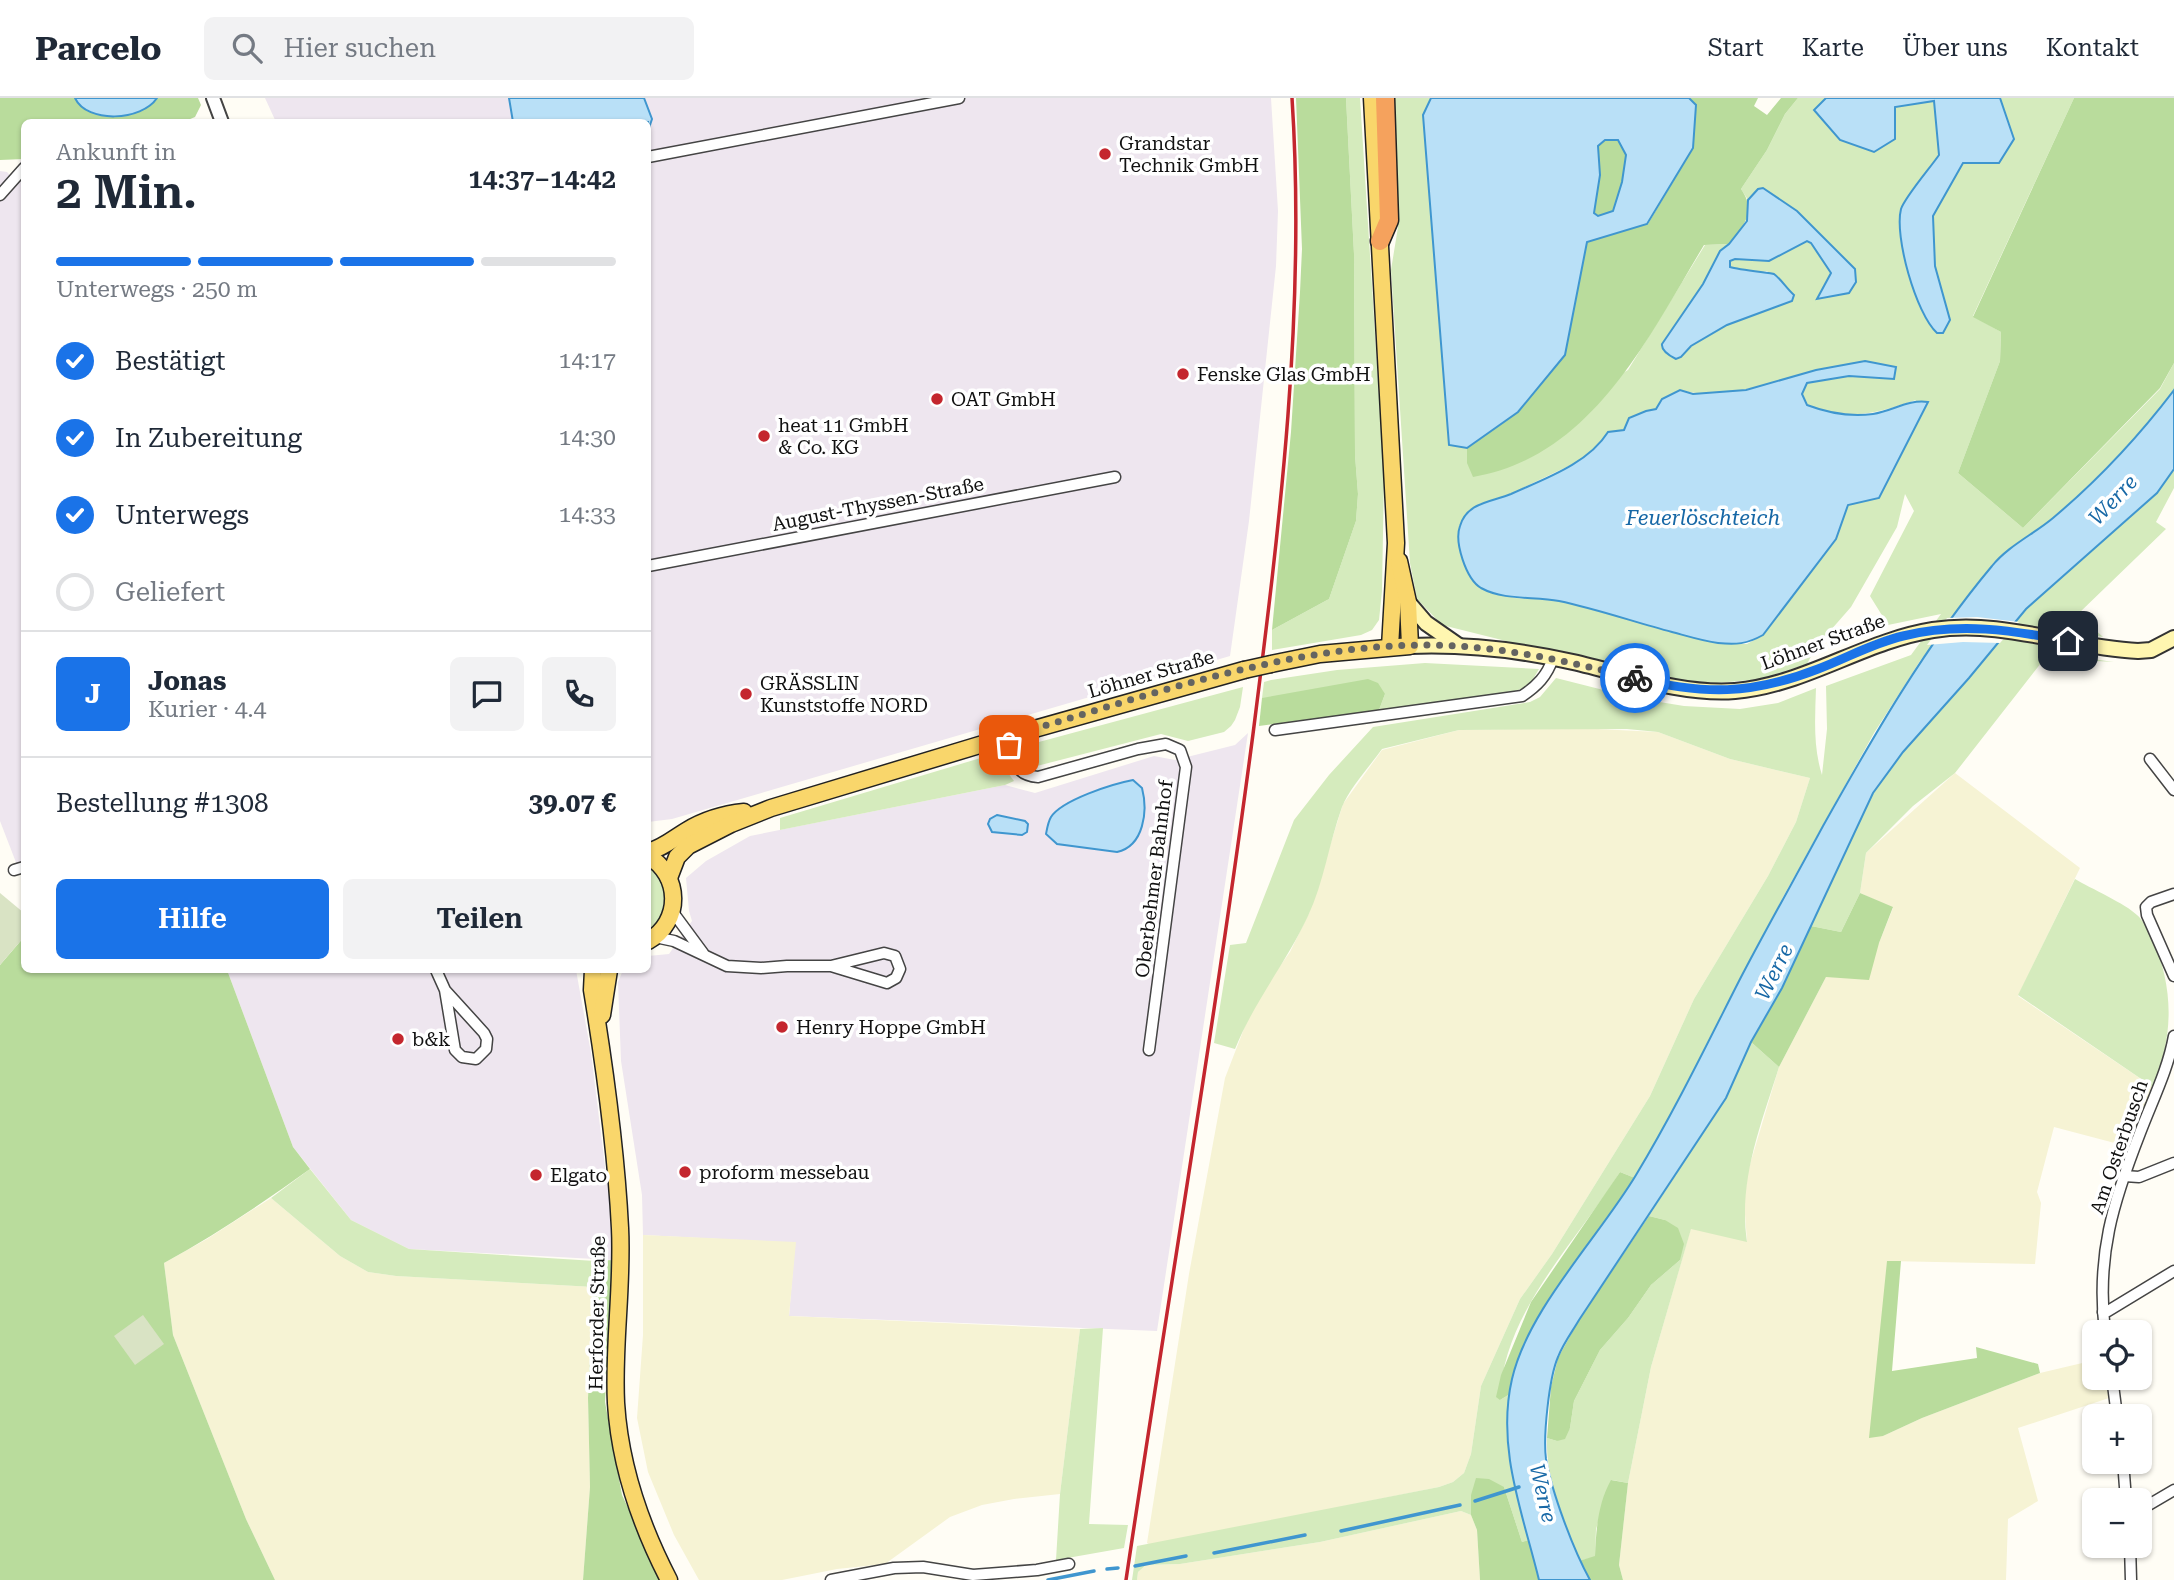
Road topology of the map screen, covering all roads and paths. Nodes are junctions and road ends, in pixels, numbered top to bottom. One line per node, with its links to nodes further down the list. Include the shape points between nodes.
1 (213, 98): 5 (street)
2 (959, 98): 6 (street)
3 (1372, 98): 9 (main road)
4 (1385, 98): 9 (highway, via 1389,220)
5 (221, 119)
6 (651, 156)
7 (21, 171): 8 (street)
8 (0, 195)
9 (1380, 241): 11 (main road)
10 (1115, 477): 12 (street, August-Thyssen-Straße)
11 (1395, 542): 13 (main road); 17 (main road)
12 (651, 565)
13 (1408, 602): 15 (main road); 16 (main road, via 1432,628)
14 (2174, 638): 18 (main road, Löhner Straße, via 2138,651 1985,628 1935,630 1902,636 1818,669 1735,691 1698,691)
15 (1410, 646): 16 (main road, Löhner Straße); 17 (main road, Löhner Straße)
16 (1460, 646): 18 (main road, Löhner Straße)
17 (1390, 647): 20 (main road, Löhner Straße, bridge, via 1320,654 1244,670)
18 (1552, 658): 19 (street, via 1538,685 1522,696)
19 (1275, 730)
20 (1006, 737): 23 (main road, Löhner Straße); 41 (street, Oberbehmer Bahnhof, via 1017,770 1038,778 1138,749 1166,744 1180,750 1186,767)
21 (2150, 759): 22 (street)
22 (2174, 790)
23 (771, 808): 24 (main road, Löhner Straße, via 725,814); 28 (main road, Löhner Straße, via 688,846)
24 (651, 852)
25 (651, 856): 28 (main road)
26 (21, 868): 27 (street)
27 (14, 870)
28 (669, 878): 30 (main road)
29 (2174, 894): 37 (street, via 2146,907)
30 (672, 911): 31 (main road); 32 (street)
31 (652, 939): 32 (street, via 674,941)
32 (705, 956): 33 (street, via 727,966)
33 (831, 966): 33 (street, via 883,983 894,981 900,969 897,959 888,953)
34 (437, 973): 38 (street)
35 (593, 973): 40 (main road, Herforder Straße)
36 (608, 973): 40 (main road, Herforder Straße)
37 (2174, 976)
38 (445, 990): 38 (street, via 455,1050 466,1059 476,1059 486,1049 485,1036)
39 (2174, 1036): 43 (street, Am Osterbusch)
40 (600, 1038): 51 (main road, Herforder Straße, via 620,1231 619,1434 634,1502)
41 (1149, 1050)
42 (2174, 1163): 43 (street, via 2138,1177)
43 (2123, 1176): 45 (street, Am Osterbusch, via 2102,1263)
44 (2174, 1271): 45 (street)
45 (2103, 1312): 46 (street, Am Osterbusch)
46 (2104, 1320)
47 (2174, 1490): 48 (street)
48 (2152, 1503)
49 (2130, 1558): 53 (street)
50 (1069, 1564): 52 (street, via 974,1575 923,1567 894,1568)
51 (670, 1580)
52 (831, 1580)
53 (2131, 1580)

